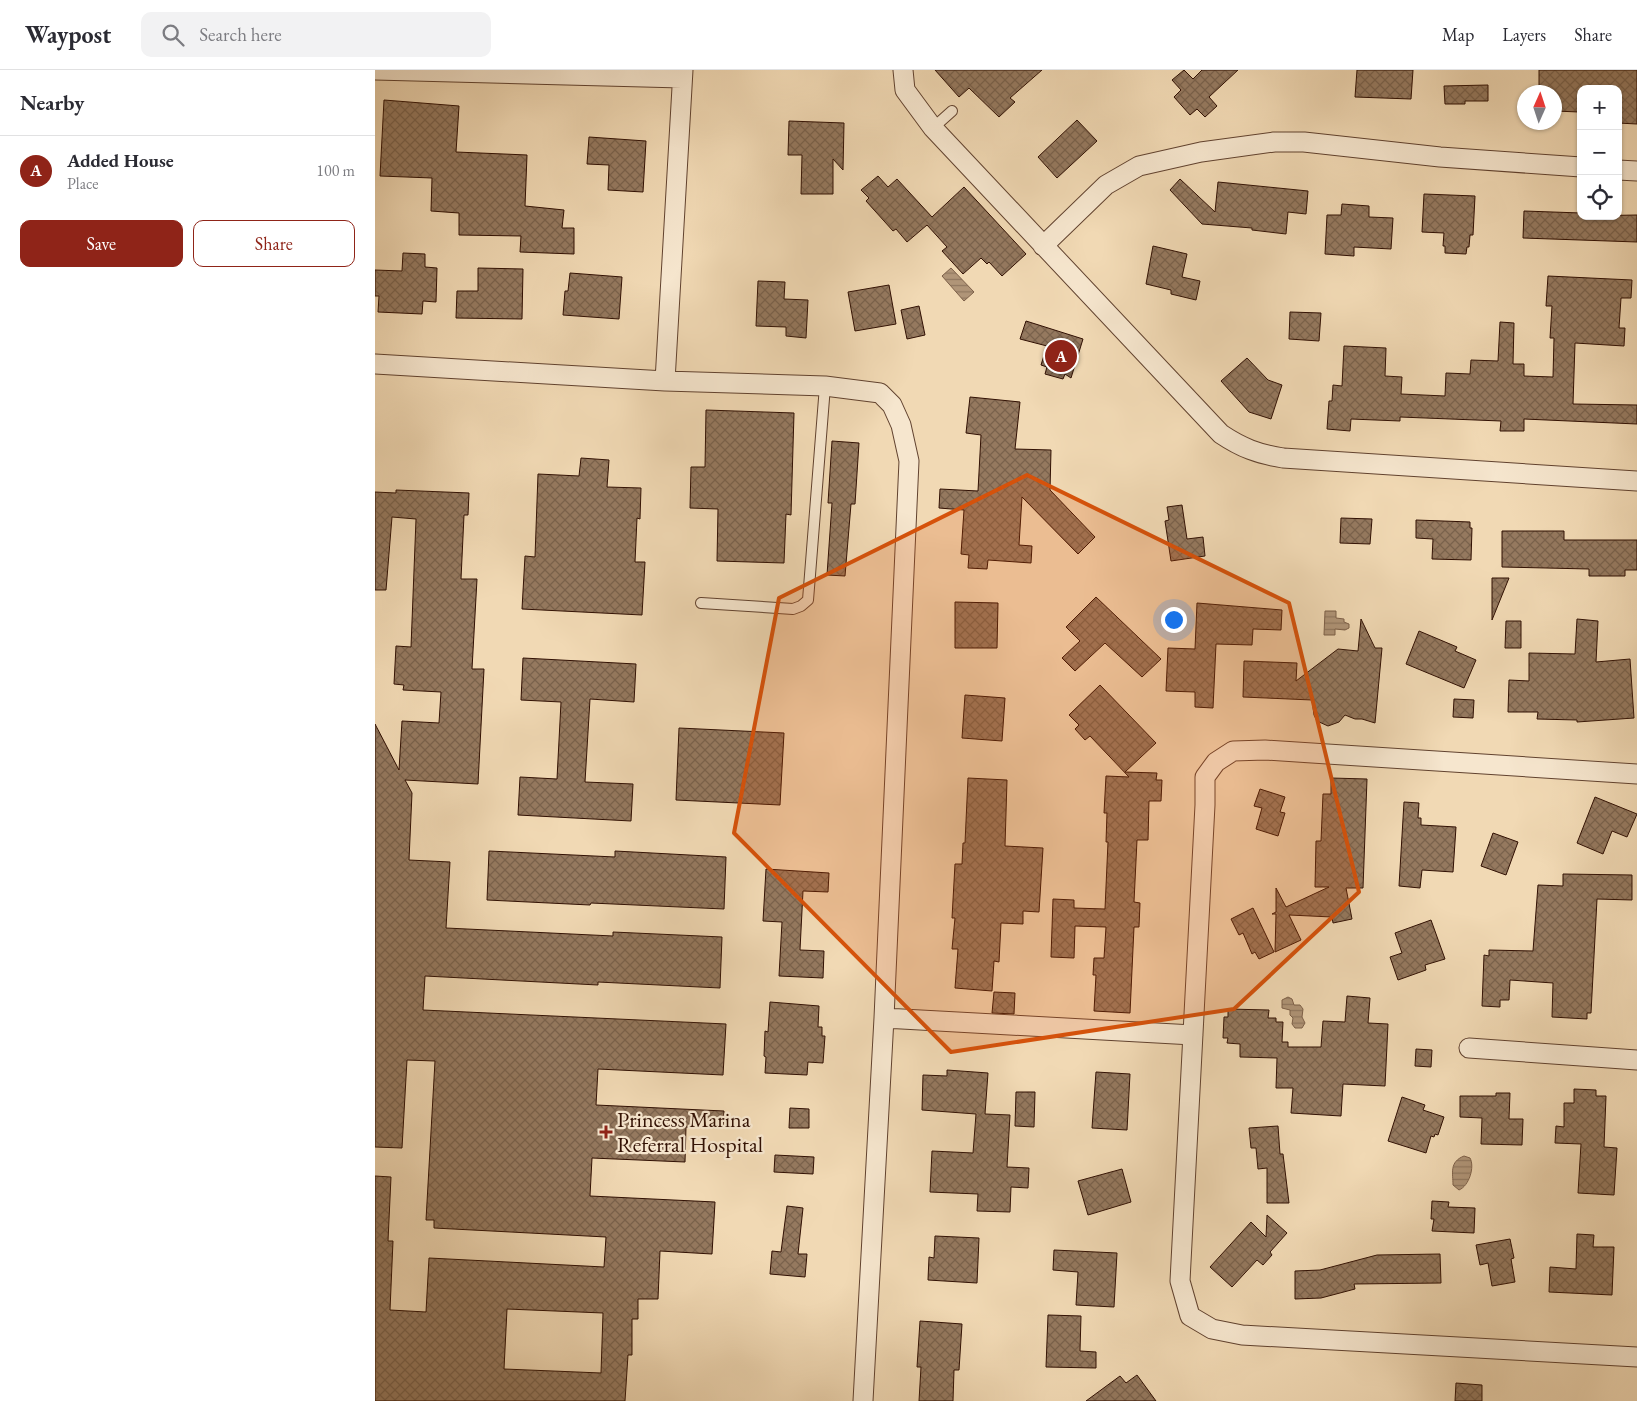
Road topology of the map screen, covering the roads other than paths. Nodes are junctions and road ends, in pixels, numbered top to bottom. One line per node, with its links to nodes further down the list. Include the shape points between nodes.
1 (375, 70): 3 (street)
2 (903, 70): 5 (street, via 905,90)
3 (683, 74): 11 (street)
4 (952, 111): 5 (lane)
5 (933, 128): 9 (street)
6 (1577, 167): 9 (street, via 1440,157 1304,142 1274,142 1201,152 1139,166 1106,185)
7 (1622, 170): 8 (street)
8 (1637, 171)
9 (1043, 246): 13 (street, via 1221,434 1242,448 1283,458)
10 (375, 364): 11 (street)
11 (665, 381): 12 (street)
12 (825, 386): 14 (lane, via 808,600 793,609); 16 (street, via 879,393 892,405 901,425 909,461)
13 (1637, 481)
14 (701, 604)
15 (1637, 774): 17 (street, via 1265,750 1233,751 1216,762 1205,777)
16 (884, 1018): 17 (street); 21 (street)
17 (1193, 1035): 20 (street, via 1180,1281 1190,1316 1212,1329 1242,1335)
18 (1469, 1048): 19 (street)
19 (1637, 1060)
20 (1637, 1356)
21 (863, 1401)

